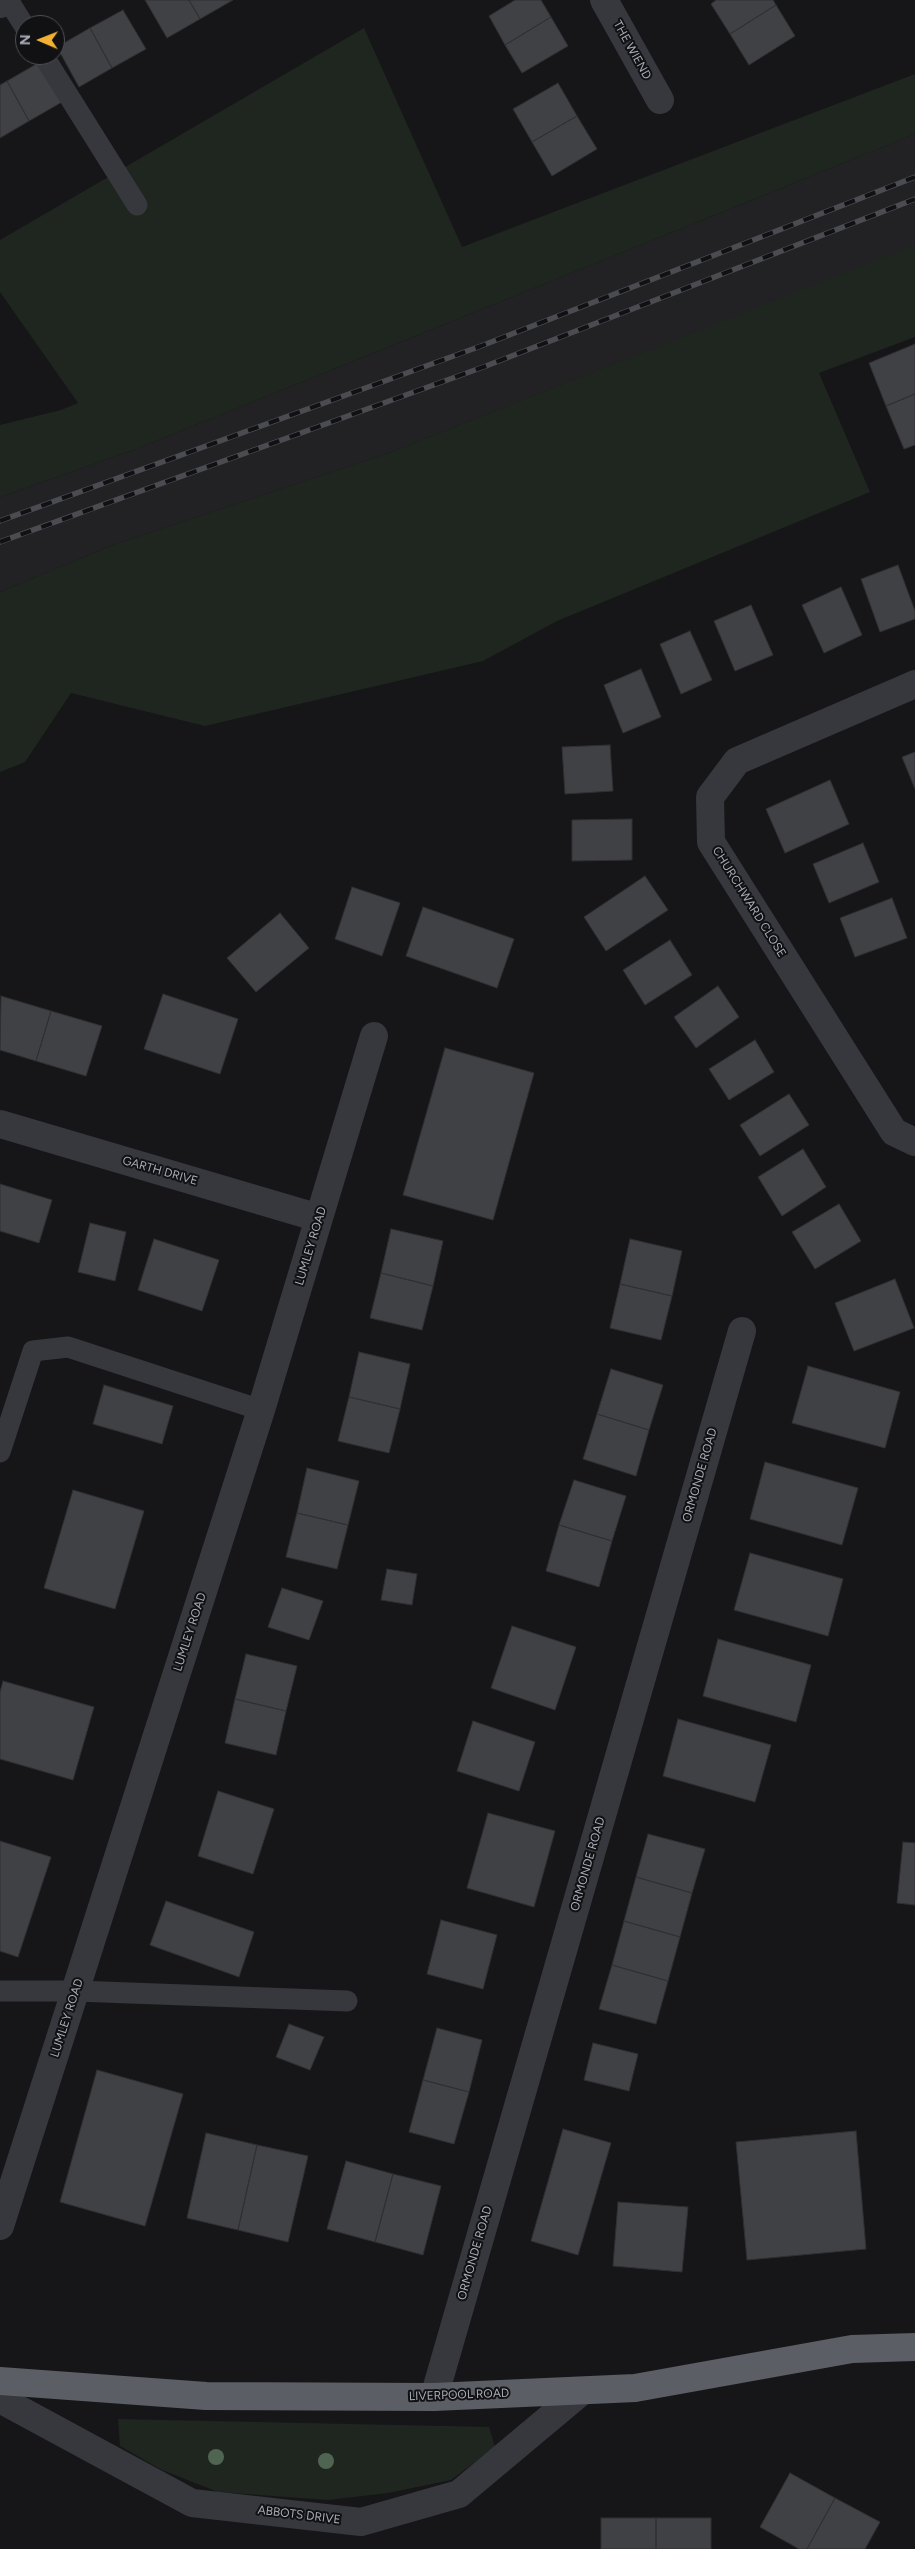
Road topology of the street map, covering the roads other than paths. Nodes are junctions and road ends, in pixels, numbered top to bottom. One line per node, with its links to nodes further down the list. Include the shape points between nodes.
1 (7, 0): 3 (street); 4 (lane)
2 (604, 0): 6 (street, THE WIEND)
3 (0, 4)
4 (17, 15)
5 (49, 65): 7 (lane)
6 (660, 100)
7 (137, 205)
8 (915, 684): 11 (street, CHURCHWARD CLOSE, via 737,761 710,797 712,842 894,1132)
9 (374, 1036): 12 (street, LUMLEY ROAD)
10 (0, 1124): 12 (street, GARTH DRIVE)
11 (915, 1142)
12 (319, 1218): 14 (street, LUMLEY ROAD)
13 (742, 1331): 23 (street, ORMONDE ROAD)
14 (261, 1410): 15 (lane, via 68,1347 33,1351); 17 (street, LUMLEY ROAD)
15 (0, 1452)
16 (0, 1991): 17 (lane)
17 (76, 1991): 18 (lane); 19 (street, LUMLEY ROAD)
18 (347, 2001)
19 (0, 2226)
20 (915, 2347): 22 (highway, LIVERPOOL ROAD, via 852,2349 635,2388)
21 (0, 2381): 23 (highway, LIVERPOOL ROAD, via 206,2396)
22 (582, 2391): 23 (highway, LIVERPOOL ROAD); 24 (street, ABBOTS DRIVE, via 460,2494 361,2522 192,2502)
23 (434, 2397)
24 (0, 2399)

